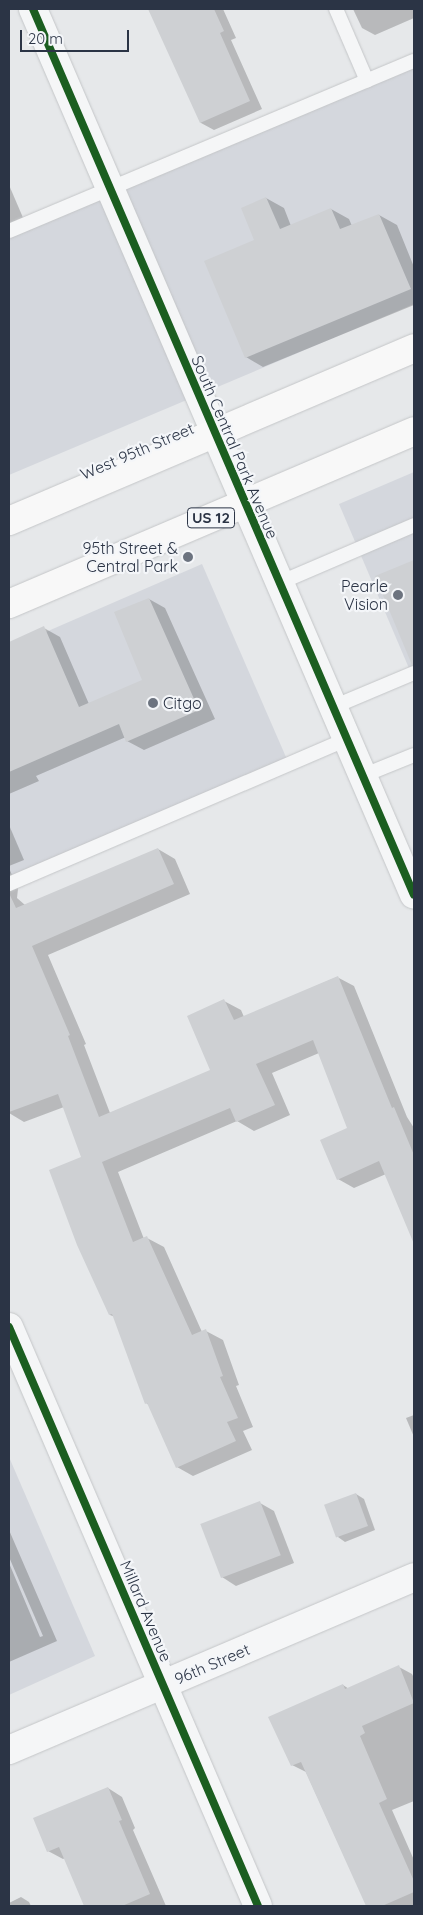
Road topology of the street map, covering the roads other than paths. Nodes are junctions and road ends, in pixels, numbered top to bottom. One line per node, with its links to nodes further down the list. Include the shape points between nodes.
1 (33, 9): 5 (street, South Central Park Avenue)
2 (336, 9): 4 (lane)
3 (414, 61): 4 (lane)
4 (367, 81): 5 (lane)
5 (110, 189): 6 (lane); 9 (street, South Central Park Avenue)
6 (9, 231)
7 (414, 348): 9 (main road, West 95th Street)
8 (414, 432): 10 (main road, US 12)
9 (214, 434): 10 (street, South Central Park Avenue); 11 (main road, West 95th Street)
10 (244, 504): 13 (street, South Central Park Avenue); 14 (main road, US 12)
11 (9, 521)
12 (414, 525): 13 (lane)
13 (279, 583): 16 (street, South Central Park Avenue)
14 (9, 604)
15 (414, 673): 16 (lane)
16 (333, 707): 17 (street, South Central Park Avenue)
17 (347, 739): 19 (street, South Central Park Avenue); 20 (lane)
18 (414, 755): 19 (lane)
19 (362, 776): 21 (street, South Central Park Avenue)
20 (9, 884)
21 (414, 895)
22 (9, 1327): 24 (street, Millard Avenue)
23 (413, 1581): 24 (street, 96th Street)
24 (163, 1685): 25 (street, 96th Street); 26 (street, Millard Avenue)
25 (9, 1750)
26 (258, 1906)

